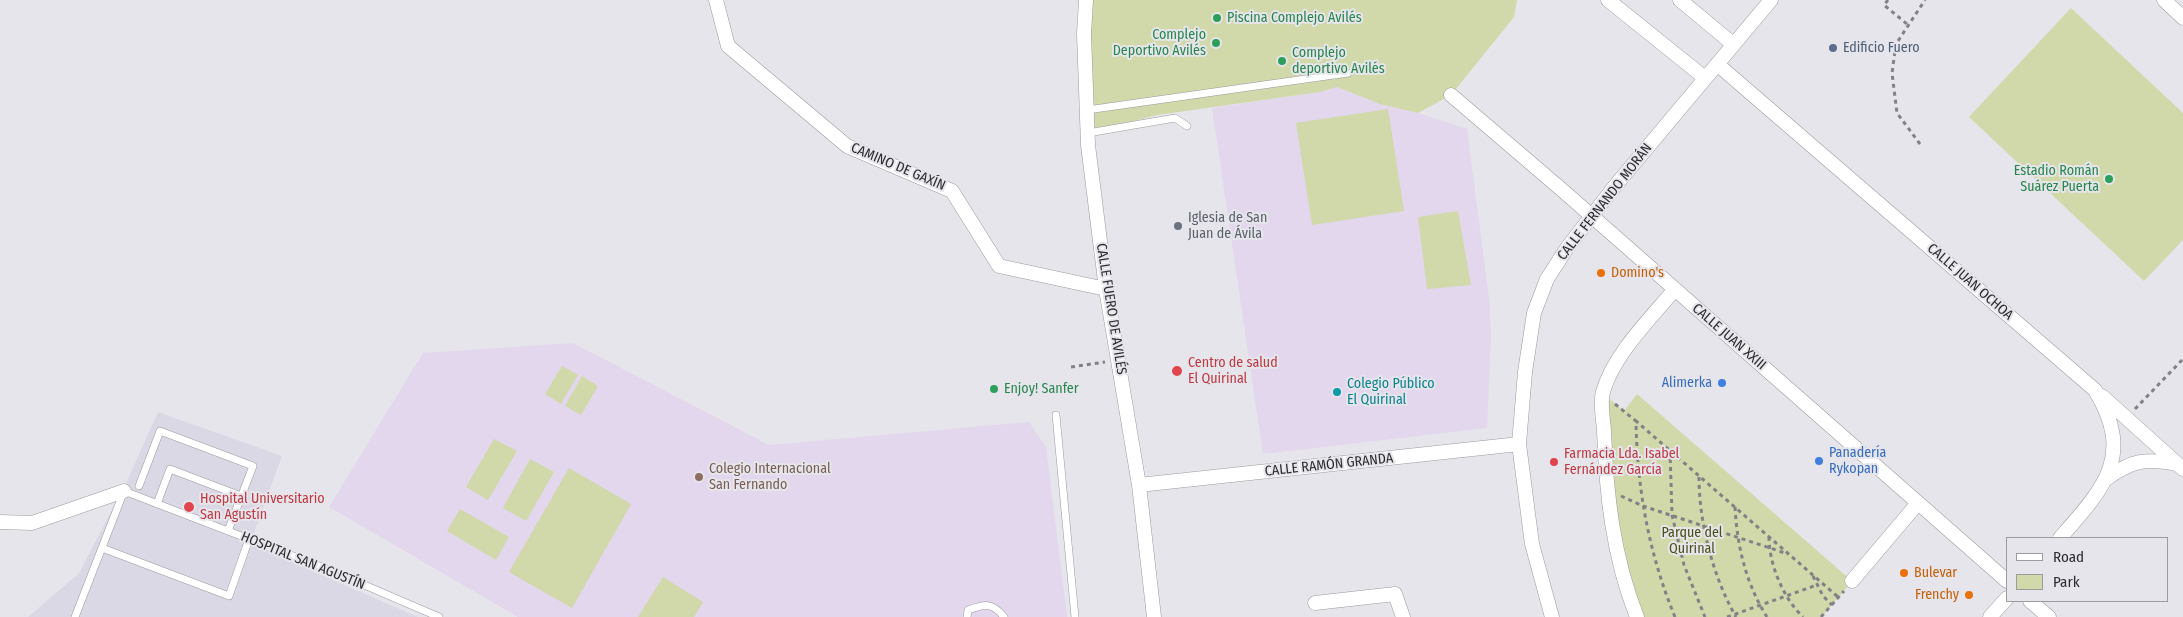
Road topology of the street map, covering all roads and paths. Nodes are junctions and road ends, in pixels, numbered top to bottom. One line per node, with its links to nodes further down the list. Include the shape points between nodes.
1 (716, 0): 21 (street, CAMINO DE GAXÍN, via 728,46 847,146 952,191 999,266)
2 (1086, 0): 16 (street, CALLE FUERO DE AVILÉS)
3 (1608, 0): 14 (street)
4 (1680, 0): 11 (street)
5 (1771, 0): 11 (street, CALLE FERNANDO MORÁN)
6 (1888, 0): 10 (path, via 1884,5)
7 (1924, 0): 10 (path)
8 (2164, 0): 9 (street)
9 (2183, 18)
10 (1907, 24): 19 (path, via 1896,44 1892,73 1898,113)
11 (1733, 44): 12 (street, CALLE FERNANDO MORÁN)
12 (1717, 64): 14 (street, CALLE FERNANDO MORÁN); 26 (street, CALLE JUAN OCHOA)
13 (1348, 73): 16 (lane)
14 (1704, 78): 20 (street, CALLE FERNANDO MORÁN)
15 (1451, 95): 20 (street, CALLE JUAN XXIII)
16 (1087, 110): 18 (street, CALLE FUERO DE AVILÉS)
17 (1187, 126): 18 (lane, via 1175,118)
18 (1088, 133): 21 (street, CALLE FUERO DE AVILÉS)
19 (1920, 144)
20 (1591, 216): 22 (street, CALLE JUAN XXIII); 31 (street, CALLE FERNANDO MORÁN, via 1547,279 1534,313)
21 (1106, 289): 24 (street, CALLE FUERO DE AVILÉS)
22 (1675, 289): 27 (street, via 1621,354); 41 (street, CALLE JUAN XXIII)
23 (2183, 359): 29 (path)
24 (1118, 360): 25 (path); 36 (street, CALLE FUERO DE AVILÉS)
25 (1071, 366)
26 (2095, 390): 29 (street); 35 (street, CALLE JUAN OCHOA, via 2107,410 2112,427 2113,455)
27 (1602, 393): 30 (path); 38 (street)
28 (1056, 414): 72 (lane)
29 (2127, 417): 33 (street)
30 (1636, 421): 32 (path); 43 (path, via 1637,465)
31 (1519, 444): 36 (street, CALLE RAMÓN GRANDA); 75 (street, CALLE FERNANDO MORÁN, via 1532,544)
32 (1670, 450): 34 (path); 45 (path)
33 (2180, 466): 35 (street, via 2159,460 2135,462)
34 (1699, 476): 44 (path); 47 (path)
35 (2106, 480): 51 (street, CALLE JUAN OCHOA, via 2091,503)
36 (1139, 485): 73 (street, CALLE FUERO DE AVILÉS)
37 (139, 486): 40 (lane, via 160,432 253,466)
38 (1608, 489): 43 (path); 76 (street, via 1615,545)
39 (124, 491): 42 (lane, HOSPITAL SAN AGUSTÍN); 46 (street, via 32,523); 53 (lane)
40 (241, 496): 42 (lane, via 170,469); 48 (lane)
41 (1918, 503): 57 (street, CALLE JUAN XXIII); 58 (street)
42 (157, 504): 48 (lane, HOSPITAL SAN AGUSTÍN)
43 (1643, 506): 45 (path); 77 (path, via 1661,583)
44 (1734, 506): 49 (path); 50 (path)
45 (1672, 515): 47 (path); 78 (path, via 1684,565)
46 (0, 522)
47 (1703, 526): 50 (path); 68 (path)
48 (228, 530): 52 (lane, HOSPITAL SAN AGUSTÍN)
49 (1769, 536): 54 (path); 55 (path)
50 (1737, 537): 54 (path); 66 (path, via 1746,573)
51 (2061, 537)
52 (249, 539): 53 (lane, via 228,596); 67 (lane, HOSPITAL SAN AGUSTÍN)
53 (102, 548): 69 (lane)
54 (1769, 548): 55 (path); 60 (path)
55 (1790, 555): 56 (path)
56 (1813, 575): 59 (path); 61 (path)
57 (2006, 580)
58 (1852, 582): 61 (path)
59 (1817, 585): 60 (path); 65 (path)
60 (1787, 596): 66 (path); 81 (path)
61 (1838, 597): 65 (path)
62 (2006, 599): 83 (street)
63 (2031, 602): 84 (street)
64 (1314, 603): 74 (street, via 1395,594)
65 (1832, 605): 82 (path)
66 (1760, 606): 68 (path); 80 (path)
67 (434, 616)
68 (1735, 616): 79 (path)
69 (75, 617)
70 (966, 617): 71 (lane, via 968,610 983,604 997,608)
71 (1004, 617)
72 (1076, 617)
73 (1154, 617)
74 (1402, 617)
75 (1552, 617)
76 (1637, 617)
77 (1675, 617)
78 (1705, 617)
79 (1727, 617)
80 (1767, 617)
81 (1803, 617)
82 (1822, 617)
83 (1990, 617)
84 (2048, 617)

